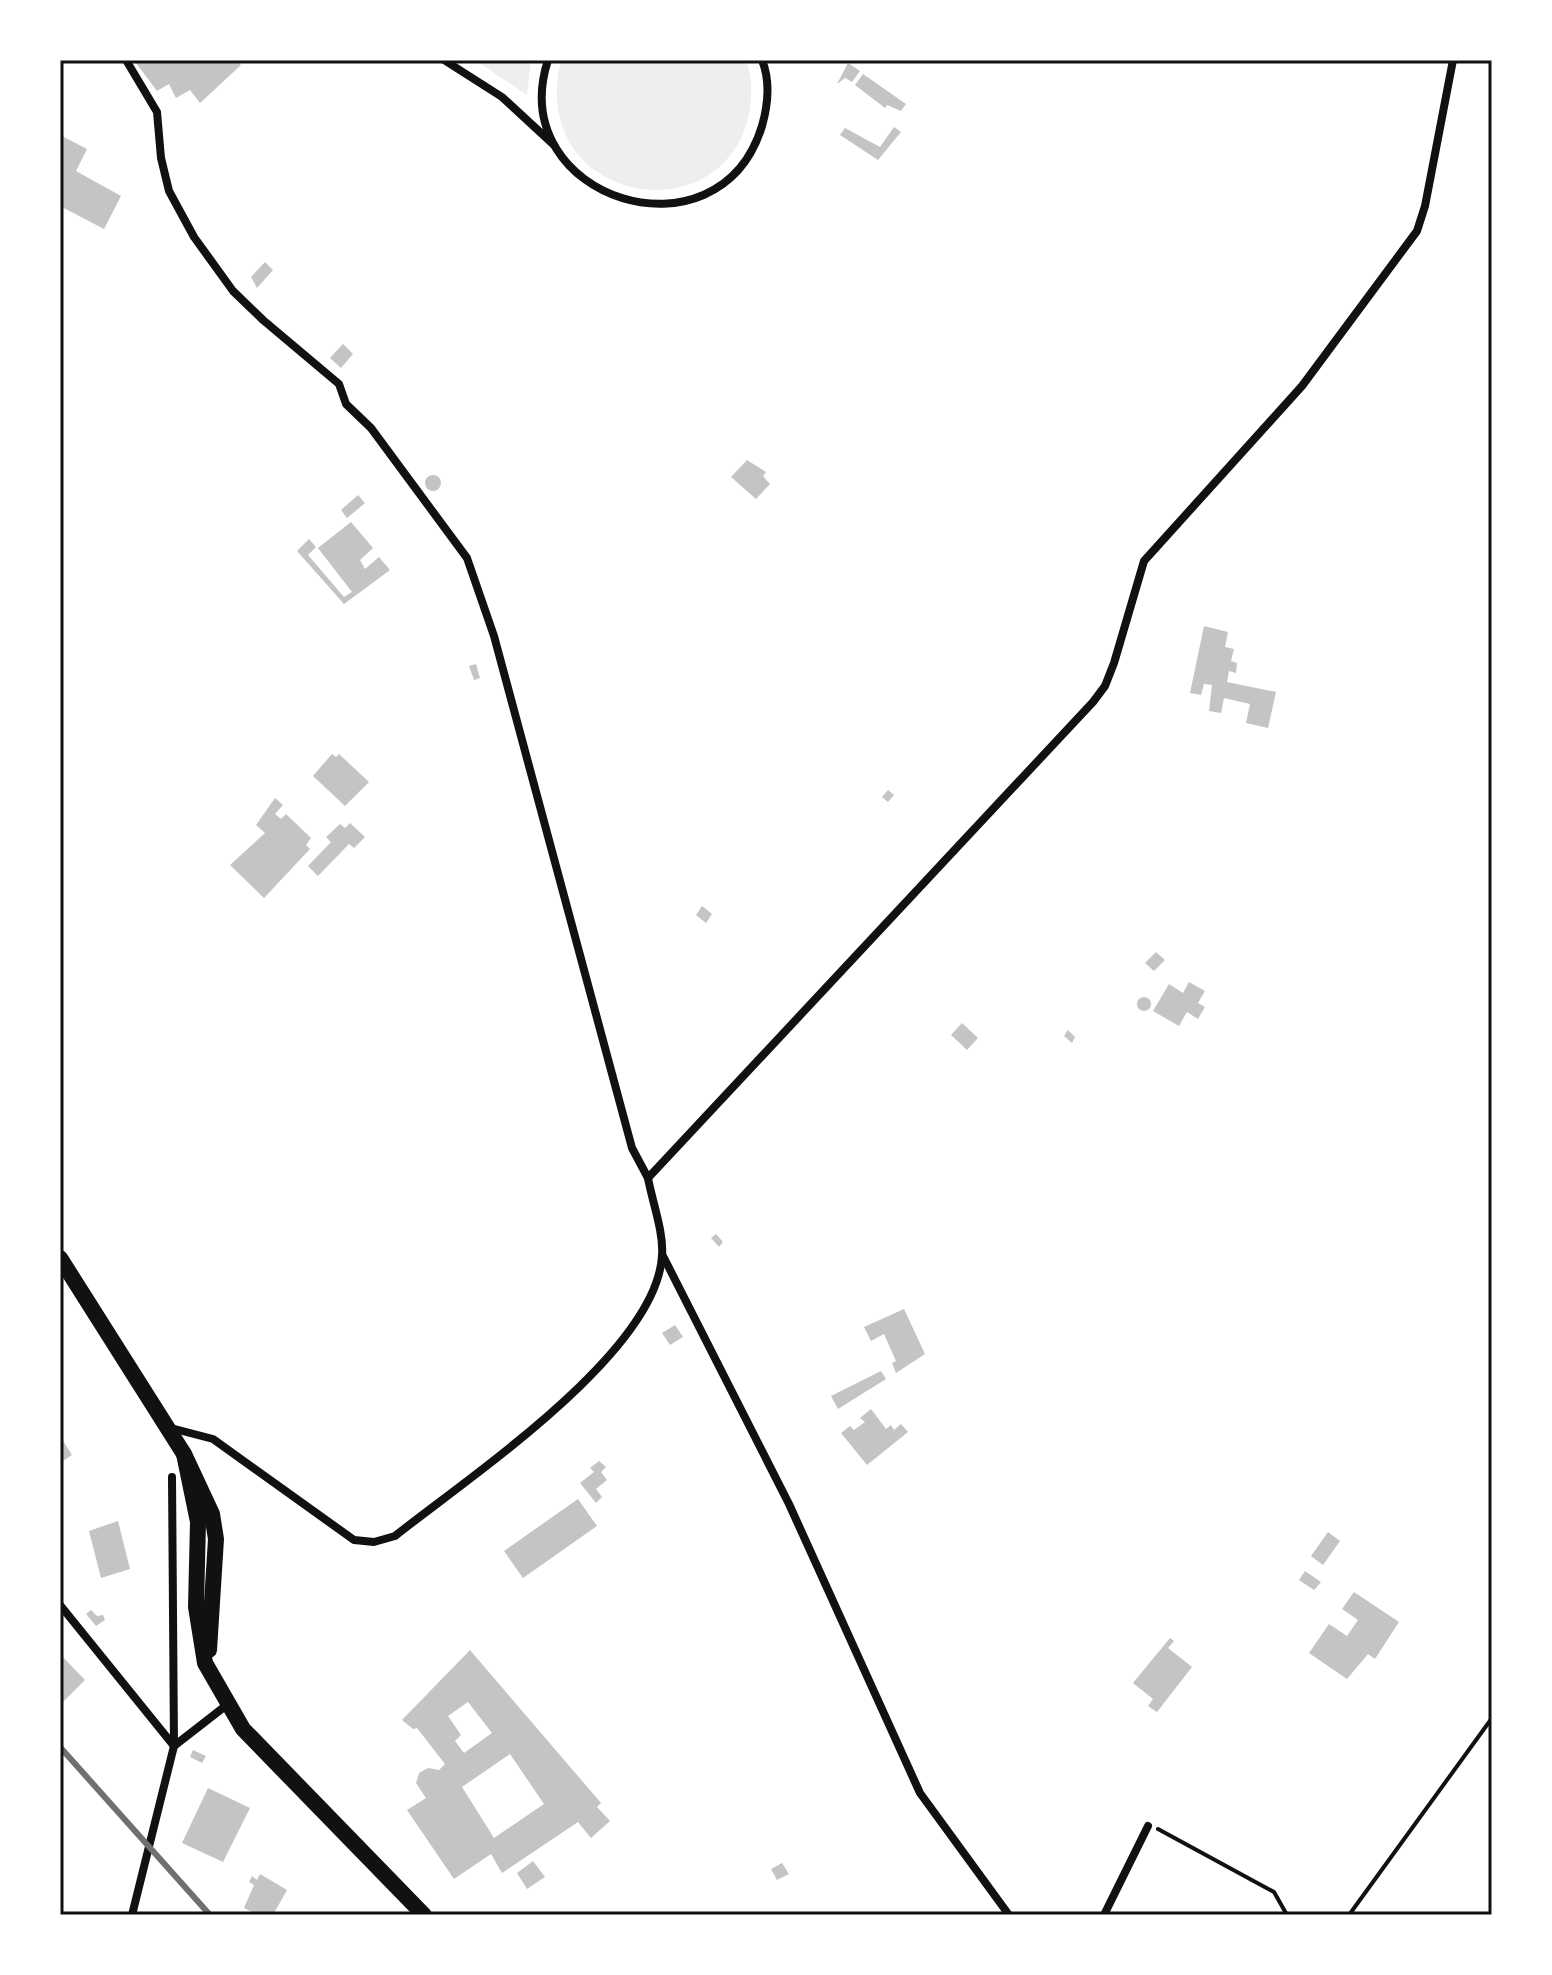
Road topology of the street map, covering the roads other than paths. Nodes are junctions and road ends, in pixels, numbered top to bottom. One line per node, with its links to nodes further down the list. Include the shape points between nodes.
1 (126, 60): 7 (street, via 157,112 169,191 194,237 233,291 339,384 346,404 371,428 467,558 494,636 632,1148)
2 (444, 60): 6 (street, via 502,97)
3 (548, 60): 6 (street, via 544,112)
4 (762, 60): 6 (street, via 767,107 756,144 733,175 701,196 670,205 638,204 608,195 581,178)
5 (1453, 60): 7 (street, via 1417,231 1302,386 1144,561 1105,686)
6 (556, 146)
7 (648, 1178): 8 (street)
8 (662, 1254): 10 (street, via 649,1303 634,1328 582,1386 395,1536 354,1540 213,1439); 18 (street, via 789,1504 920,1793)
9 (60, 1258): 10 (main road)
10 (166, 1427): 13 (main road, via 184,1454 198,1522 196,1607 205,1663)
11 (172, 1477): 14 (street)
12 (60, 1605): 14 (street)
13 (228, 1703): 14 (street); 17 (main road, via 243,1729)
14 (174, 1746): 16 (street)
15 (1148, 1826): 19 (street)
16 (132, 1915)
17 (424, 1915)
18 (1009, 1915)
19 (1104, 1915)

